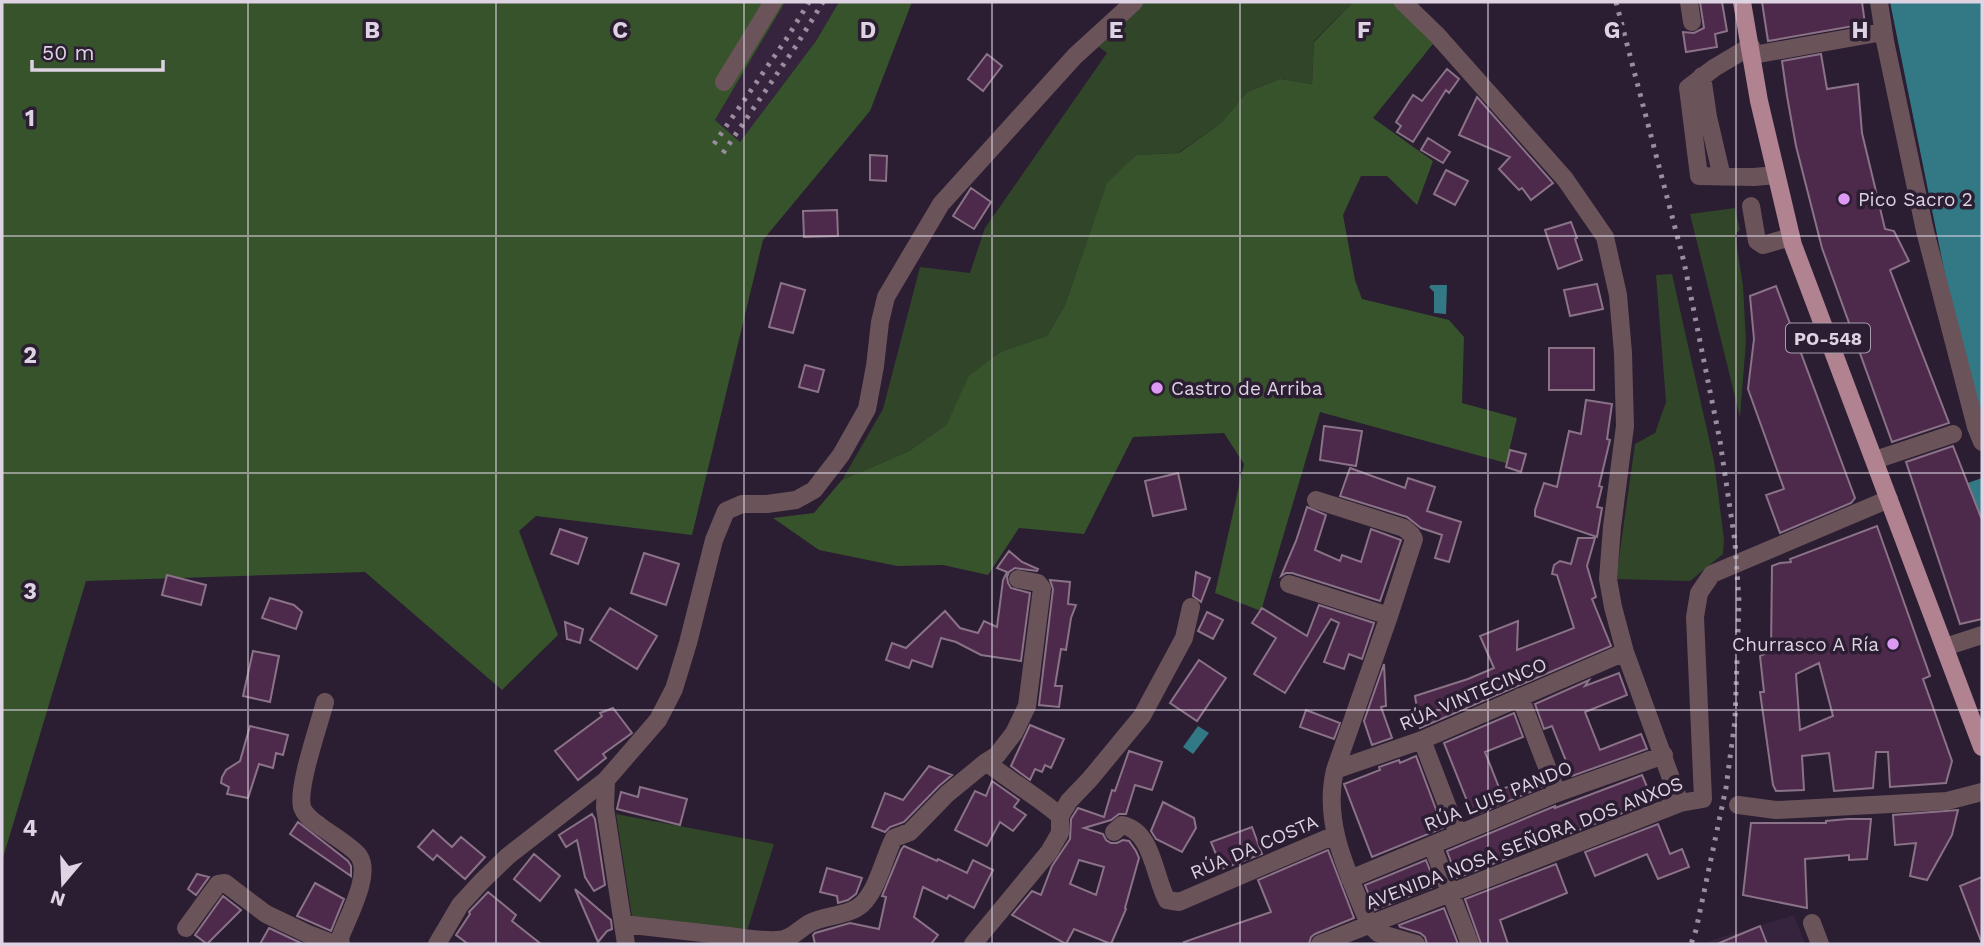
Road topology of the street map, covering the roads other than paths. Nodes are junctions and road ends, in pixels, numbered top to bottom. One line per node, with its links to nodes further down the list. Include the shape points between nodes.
1 (773, 2): 10 (street)
2 (1134, 2): 33 (street, via 1075,56 941,204 887,297 866,409 841,455 814,490 796,500 742,504 726,511 674,689 658,720)
3 (1404, 2): 25 (street, via 1565,179 1605,237 1618,295 1625,426 1608,579)
4 (1689, 2): 7 (street)
5 (1742, 2): 9 (main road, PO-548)
6 (1879, 2): 8 (street)
7 (1692, 22)
8 (1884, 32): 9 (street); 15 (street, via 1925,231)
9 (1752, 50): 11 (main road, PO-548); 11 (street, via 1688,88 1699,176)
10 (724, 82)
11 (1776, 175): 13 (main road, PO-548)
12 (1751, 206): 13 (street, via 1757,241 1763,245)
13 (1791, 237): 16 (main road, PO-548)
14 (1954, 434): 16 (street)
15 (1982, 442)
16 (1875, 460): 17 (main road, PO-548)
17 (1889, 499): 24 (main road, PO-548); 36 (street, AVENIDA NOSA SEÑORA DOS ANXOS, via 1712,574 1699,593 1695,617 1703,799)
18 (1316, 500): 22 (street, via 1411,534 1412,548)
19 (1018, 579): 31 (street, via 1042,588 1027,706 1014,733)
20 (1289, 584): 22 (street)
21 (1191, 607): 38 (street, via 1184,638 1142,716)
22 (1389, 616): 32 (street)
23 (1982, 635): 24 (street)
24 (1945, 647): 29 (main road, PO-548)
25 (1625, 652): 26 (street, RÚA VINTECINCO); 30 (street)
26 (1520, 697): 28 (street, RÚA VINTECINCO); 35 (street)
27 (326, 702): 52 (street, via 303,783 302,803 311,820 359,855 363,868)
28 (1422, 740): 32 (street, RÚA VINTECINCO); 40 (street)
29 (1982, 747)
30 (1664, 755): 35 (street, RÚA LUIS PANDO); 36 (street)
31 (986, 762): 38 (street, via 1042,799); 49 (street, via 947,793 910,832 894,838 863,904 807,925)
32 (1335, 770): 41 (street, via 1331,789)
33 (606, 780): 46 (street, via 605,808); 53 (street, via 490,873 460,905)
34 (1982, 792): 37 (street, via 1947,801 1776,810)
35 (1557, 793): 40 (street, RÚA LUIS PANDO)
36 (1680, 803): 44 (street, AVENIDA NOSA SEÑORA DOS ANXOS)
37 (1738, 805)
38 (1060, 817): 55 (street, via 1060,833 1049,852)
39 (1114, 832): 41 (street, RÚA DA COSTA, via 1122,825 1138,834 1167,900 1179,902)
40 (1458, 834): 42 (street, RÚA LUIS PANDO)
41 (1335, 835): 43 (street)
42 (1432, 845): 43 (street, RÚA LUIS PANDO); 44 (street)
43 (1350, 879): 47 (street)
44 (1451, 892): 47 (street, AVENIDA NOSA SEÑORA DOS ANXOS); 58 (street)
45 (1812, 923): 59 (street)
46 (624, 924): 50 (street); 54 (street)
47 (1369, 924): 56 (street, AVENIDA NOSA SEÑORA DOS ANXOS); 57 (street, via 1378,933)
48 (186, 928): 51 (street, via 218,884 225,883 266,914)
49 (804, 938): 50 (street)
50 (726, 940)
51 (334, 944)
52 (341, 944)
53 (437, 944)
54 (626, 944)
55 (973, 944)
56 (1320, 944)
57 (1416, 944)
58 (1470, 944)
59 (1820, 944)

